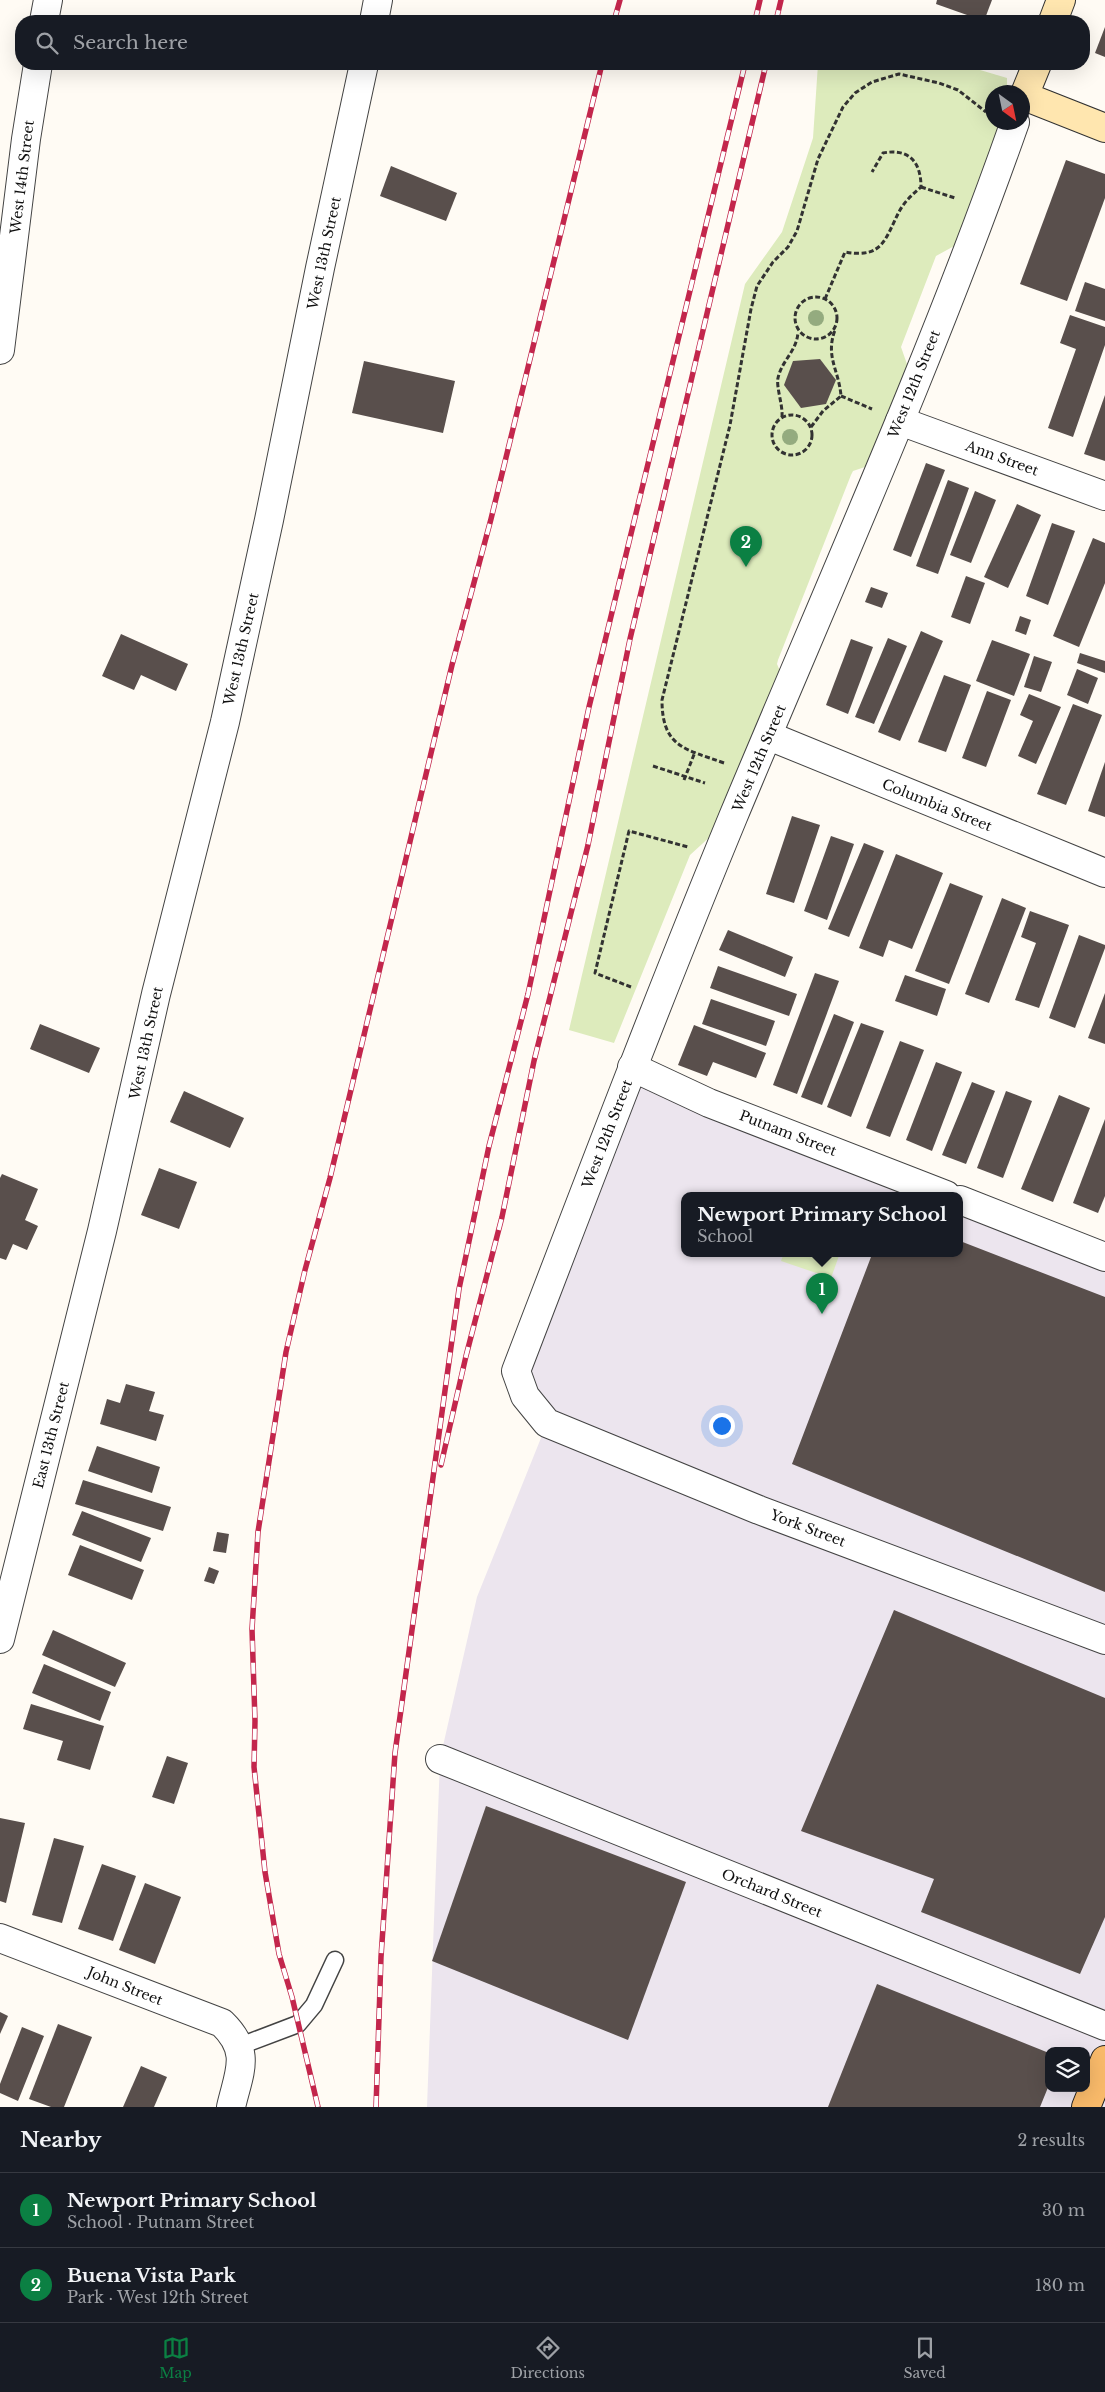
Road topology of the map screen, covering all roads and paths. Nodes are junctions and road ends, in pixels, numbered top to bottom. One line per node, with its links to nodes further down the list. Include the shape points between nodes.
1 (48, 0): 4 (street)
2 (378, 0): 5 (street)
3 (1060, 0): 6 (street)
4 (45, 15)
5 (375, 15)
6 (1054, 15)
7 (37, 70): 21 (street, West 14th Street)
8 (363, 70): 38 (street, West 13th Street, via 225,722 156,994)
9 (1034, 70): 10 (street)
10 (1028, 85)
11 (1030, 101): 13 (street)
12 (985, 112): 27 (path, via 958,90 899,74 872,82 855,93 843,107 818,159 797,231 757,286 730,425 662,700 664,727 672,739)
13 (1105, 128)
14 (1012, 130): 17 (street, West 12th Street)
15 (872, 172): 16 (path, via 882,153 895,151 906,154 916,163)
16 (921, 187): 17 (path); 18 (path, via 900,210 886,241 859,255 845,252)
17 (984, 208): 23 (street, West 12th Street)
18 (825, 299): 19 (path, via 834,306 838,316); 20 (path, via 814,297 803,301 796,310)
19 (836, 327): 20 (path, via 828,336 818,340 807,338); 24 (path, via 830,344 841,396 823,411)
20 (798, 331): 22 (path, via 794,350 777,380)
21 (0, 350)
22 (782, 417): 24 (path, via 793,414 804,418); 24 (path, via 774,424 771,434 773,445 790,456 801,454 809,447 813,438)
23 (900, 421): 25 (street, Ann Street); 26 (street, West 12th Street)
24 (811, 427)
25 (1105, 496)
26 (769, 736): 29 (street, West 12th Street); 33 (street, Columbia Street)
27 (695, 752): 29 (path); 30 (path)
28 (653, 766): 30 (path)
29 (752, 774): 35 (street, West 12th Street)
30 (685, 778): 31 (path)
31 (705, 783)
32 (688, 847): 34 (path, via 629,831 595,973)
33 (1105, 873)
34 (631, 987)
35 (632, 1067): 36 (street, Putnam Street, via 709,1102); 40 (street, West 12th Street, via 516,1371)
36 (938, 1192)
37 (963, 1201): 39 (street)
38 (102, 1231): 41 (street, East 13th Street)
39 (1105, 1257)
40 (525, 1396): 42 (street, York Street, via 547,1423 759,1510)
41 (0, 1639)
42 (1105, 1640)
43 (440, 1759): 46 (street, Orchard Street)
44 (0, 1938): 47 (street, John Street, via 222,2023)
45 (334, 1960): 47 (lane, via 314,2005 298,2024)
46 (1105, 2026)
47 (240, 2046): 49 (street, via 242,2067)
48 (1105, 2060): 50 (main road)
49 (231, 2107)
50 (1086, 2107)

